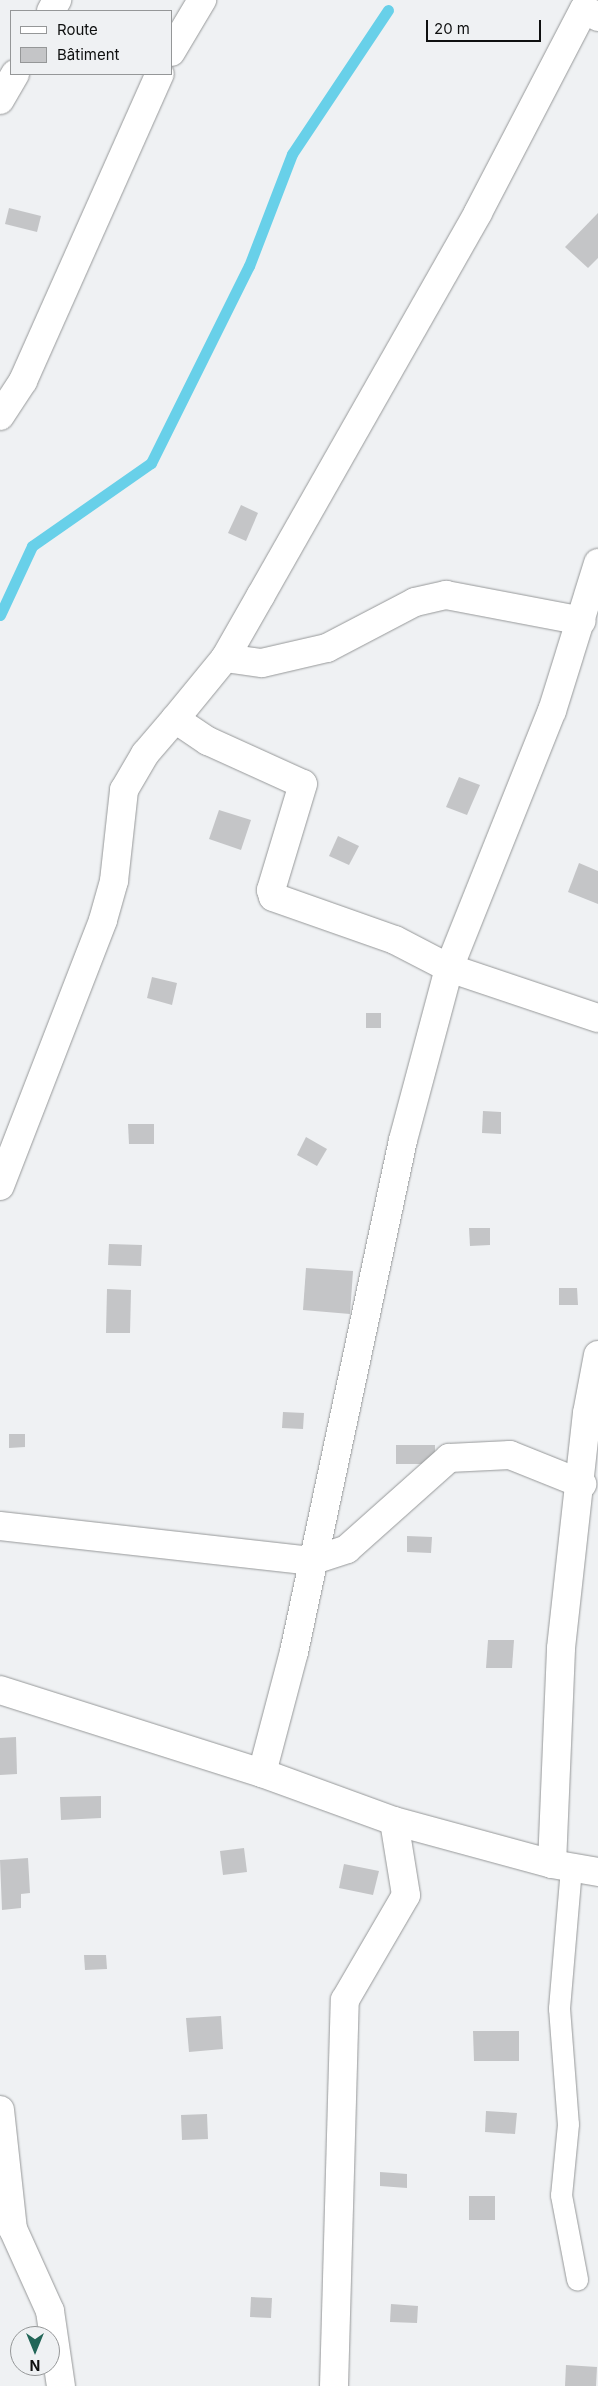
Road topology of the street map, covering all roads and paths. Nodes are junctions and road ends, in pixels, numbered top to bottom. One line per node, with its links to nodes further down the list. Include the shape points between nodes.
1 (202, 0): 3 (street)
2 (585, 6): 10 (street, via 478,213)
3 (172, 50)
4 (14, 75): 6 (street)
5 (160, 75): 7 (street, via 23,381)
6 (0, 100)
7 (0, 416)
8 (598, 563): 9 (street)
9 (582, 622): 10 (street, via 446,595 415,602 327,648 262,663); 12 (street, via 552,711)
10 (224, 658): 11 (street)
11 (175, 719): 12 (street, via 208,741 303,784 271,890 273,896 395,940); 14 (street, via 145,754 124,790 114,881 103,920)
12 (450, 968): 13 (street); 18 (street, via 401,1149)
13 (598, 1018)
14 (0, 1186)
15 (598, 1355): 16 (street, via 587,1413)
16 (590, 1479): 18 (street, via 510,1455 449,1458 347,1549); 22 (street, via 556,1717)
17 (0, 1526): 18 (street)
18 (312, 1561): 20 (street, via 294,1652)
19 (0, 1690): 20 (street)
20 (262, 1773): 21 (street)
21 (394, 1821): 22 (street); 27 (street, via 406,1895 345,2000)
22 (562, 1866): 23 (street); 25 (lane, via 559,2008 568,2124 561,2195)
23 (598, 1872)
24 (0, 2110): 26 (street, via 13,2229 50,2311)
25 (577, 2280)
26 (61, 2386)
27 (334, 2386)

